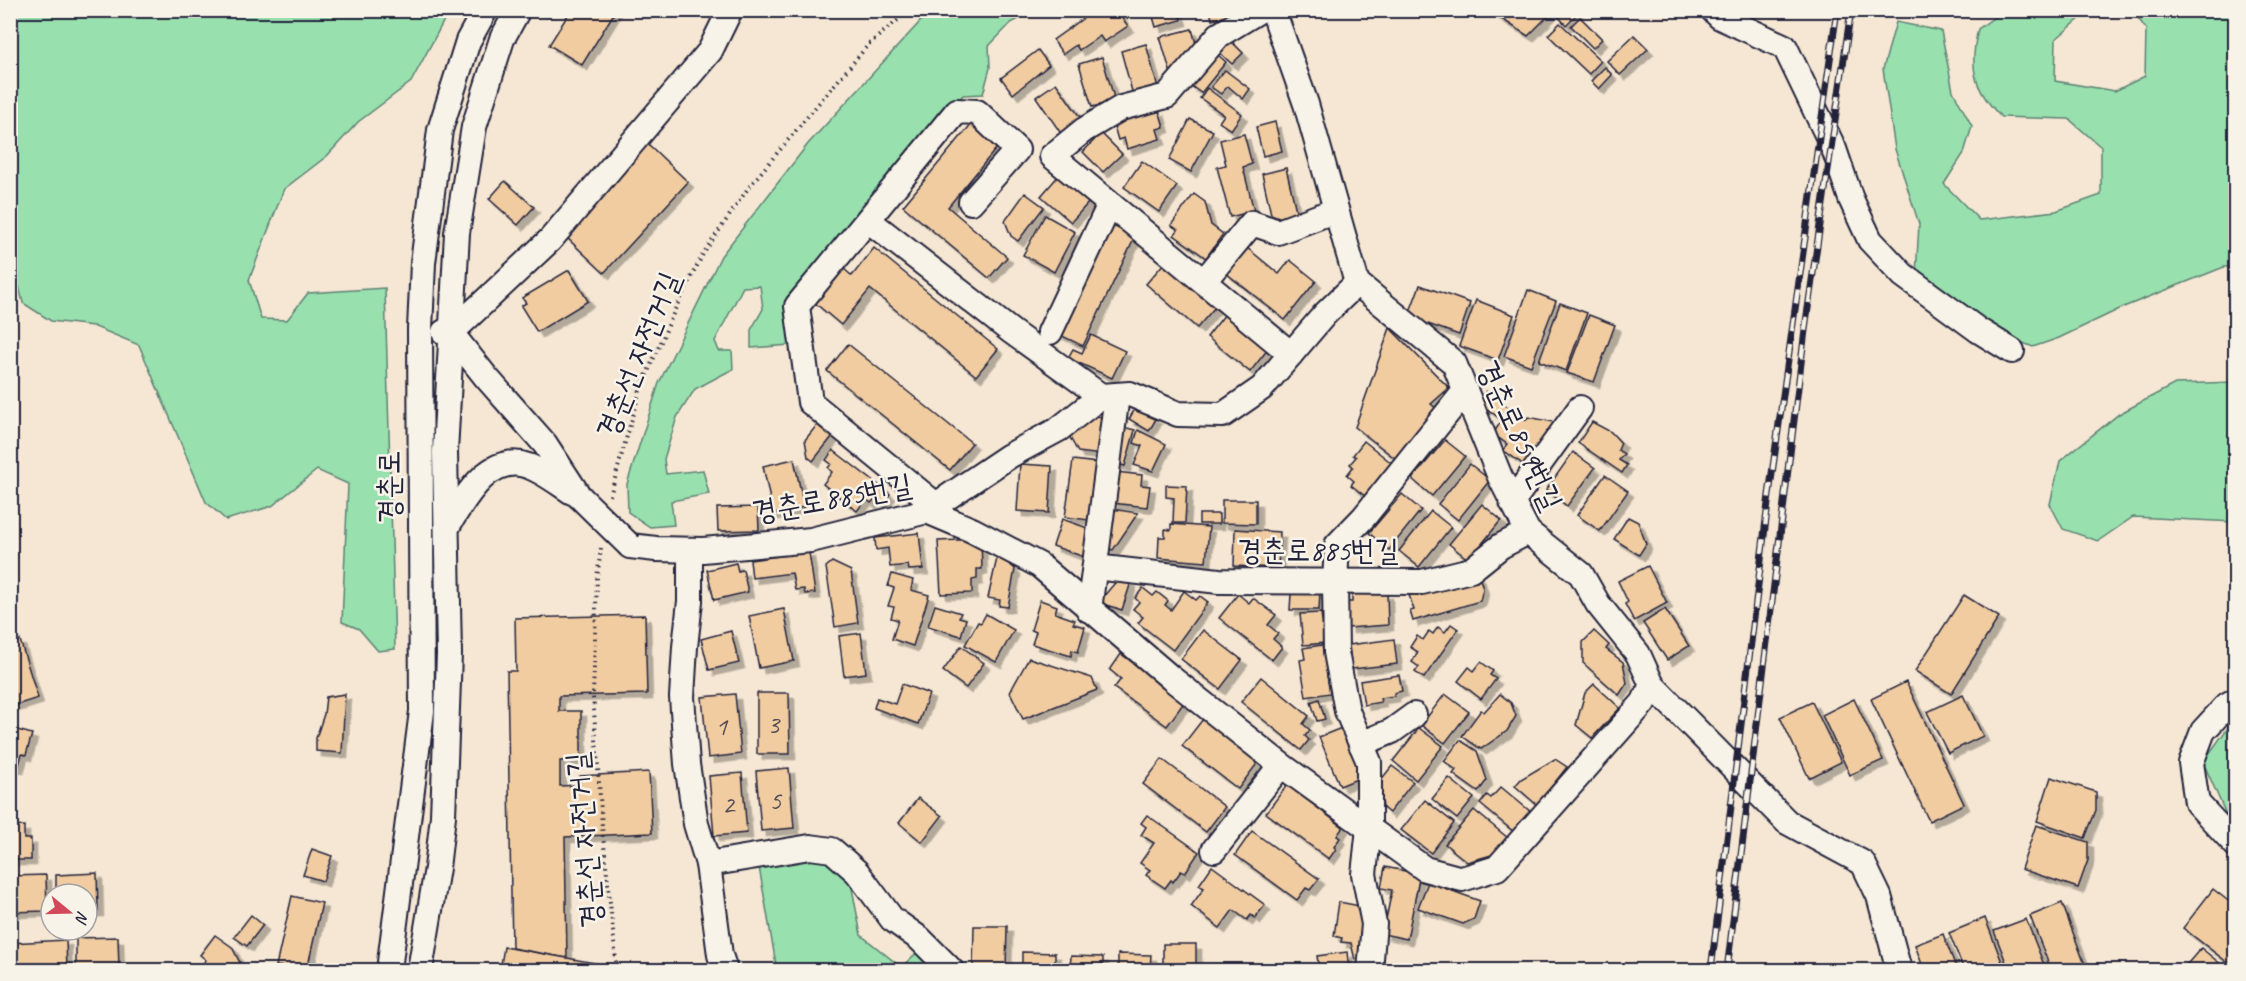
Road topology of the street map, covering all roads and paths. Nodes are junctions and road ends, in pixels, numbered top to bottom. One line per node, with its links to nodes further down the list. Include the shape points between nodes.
1 (485, 10): 14 (street, 경춘로, via 468,41 440,130 423,263)
2 (518, 10): 16 (street, 경춘로, via 502,39 474,127 457,233)
3 (730, 10): 16 (street, via 710,51 550,240)
4 (910, 10): 23 (path, 경춘선 자전거길, via 869,44 818,104 749,187 703,254 640,390)
5 (1260, 10): 9 (street, via 1219,35 1167,96 1120,108 1052,156)
6 (1273, 10): 10 (street, via 1306,104)
7 (1713, 10): 17 (street, via 1720,17 1785,47 1834,149 1870,240 1903,275)
8 (971, 202): 11 (street, via 1017,150 977,112 957,111)
9 (1110, 204): 12 (street); 15 (street)
10 (1336, 210): 12 (street, via 1278,232 1252,223); 13 (street)
11 (868, 220): 20 (street, via 1012,332); 25 (street, via 797,306 810,402)
12 (1204, 281): 18 (street)
13 (1357, 283): 18 (street, via 1324,314); 19 (street, 경춘로859번길, via 1454,363)
14 (420, 329): 16 (street); 42 (street, 경춘로, via 422,711)
15 (1050, 332)
16 (451, 333): 22 (street, via 545,444); 26 (street, 경춘로, via 445,452)
17 (2012, 351)
18 (1291, 354): 20 (street, via 1262,388 1223,415 1178,414 1130,394)
19 (1465, 391): 24 (street, 경춘로859번길); 31 (street, via 1365,517 1337,544)
20 (1109, 395): 25 (street); 30 (street)
21 (1580, 408): 24 (street)
22 (579, 496): 26 (street, via 530,466 513,462 497,465 467,495); 29 (street, 경춘로885번길, bridge, via 630,546)
23 (609, 498)
24 (1512, 502): 27 (street, 경춘로859번길)
25 (932, 508): 29 (street, 경춘로885번길, via 811,540); 32 (street, 경춘로885번길, via 1039,566)
26 (447, 527): 43 (street, 경춘로, via 449,654 443,816)
27 (1528, 532): 31 (street, 경춘로885번길, via 1501,546 1471,570 1422,582); 33 (street, 경춘로859번길, via 1581,574 1598,604 1638,654)
28 (602, 537): 44 (path, 경춘선 자전거길, via 594,696)
29 (690, 550): 41 (street, via 682,697 696,824)
30 (1095, 567): 31 (street, 경춘로885번길, via 1219,581); 32 (street)
31 (1335, 582): 36 (street, via 1336,652 1347,711)
32 (1089, 610): 37 (street, 경춘로885번길)
33 (1652, 685): 38 (street, 경춘로885번길, via 1643,703 1497,868 1462,879 1425,869); 48 (street, 경춘로859번길, via 1786,822 1863,862 1879,896)
34 (2235, 700): 39 (street, via 2203,731 2191,763 2197,803)
35 (1414, 715): 36 (street, via 1392,731)
36 (1361, 744): 38 (street, via 1369,762)
37 (1281, 765): 38 (street, 경춘로885번길); 40 (street)
38 (1369, 828): 47 (street, via 1364,874 1374,924)
39 (2235, 844)
40 (1214, 850)
41 (708, 864): 45 (street); 46 (street, via 810,847 832,850 857,872 892,919 920,939)
42 (389, 970)
43 (420, 970)
44 (616, 970)
45 (725, 970)
46 (951, 970)
47 (1370, 970)
48 (1899, 970)

